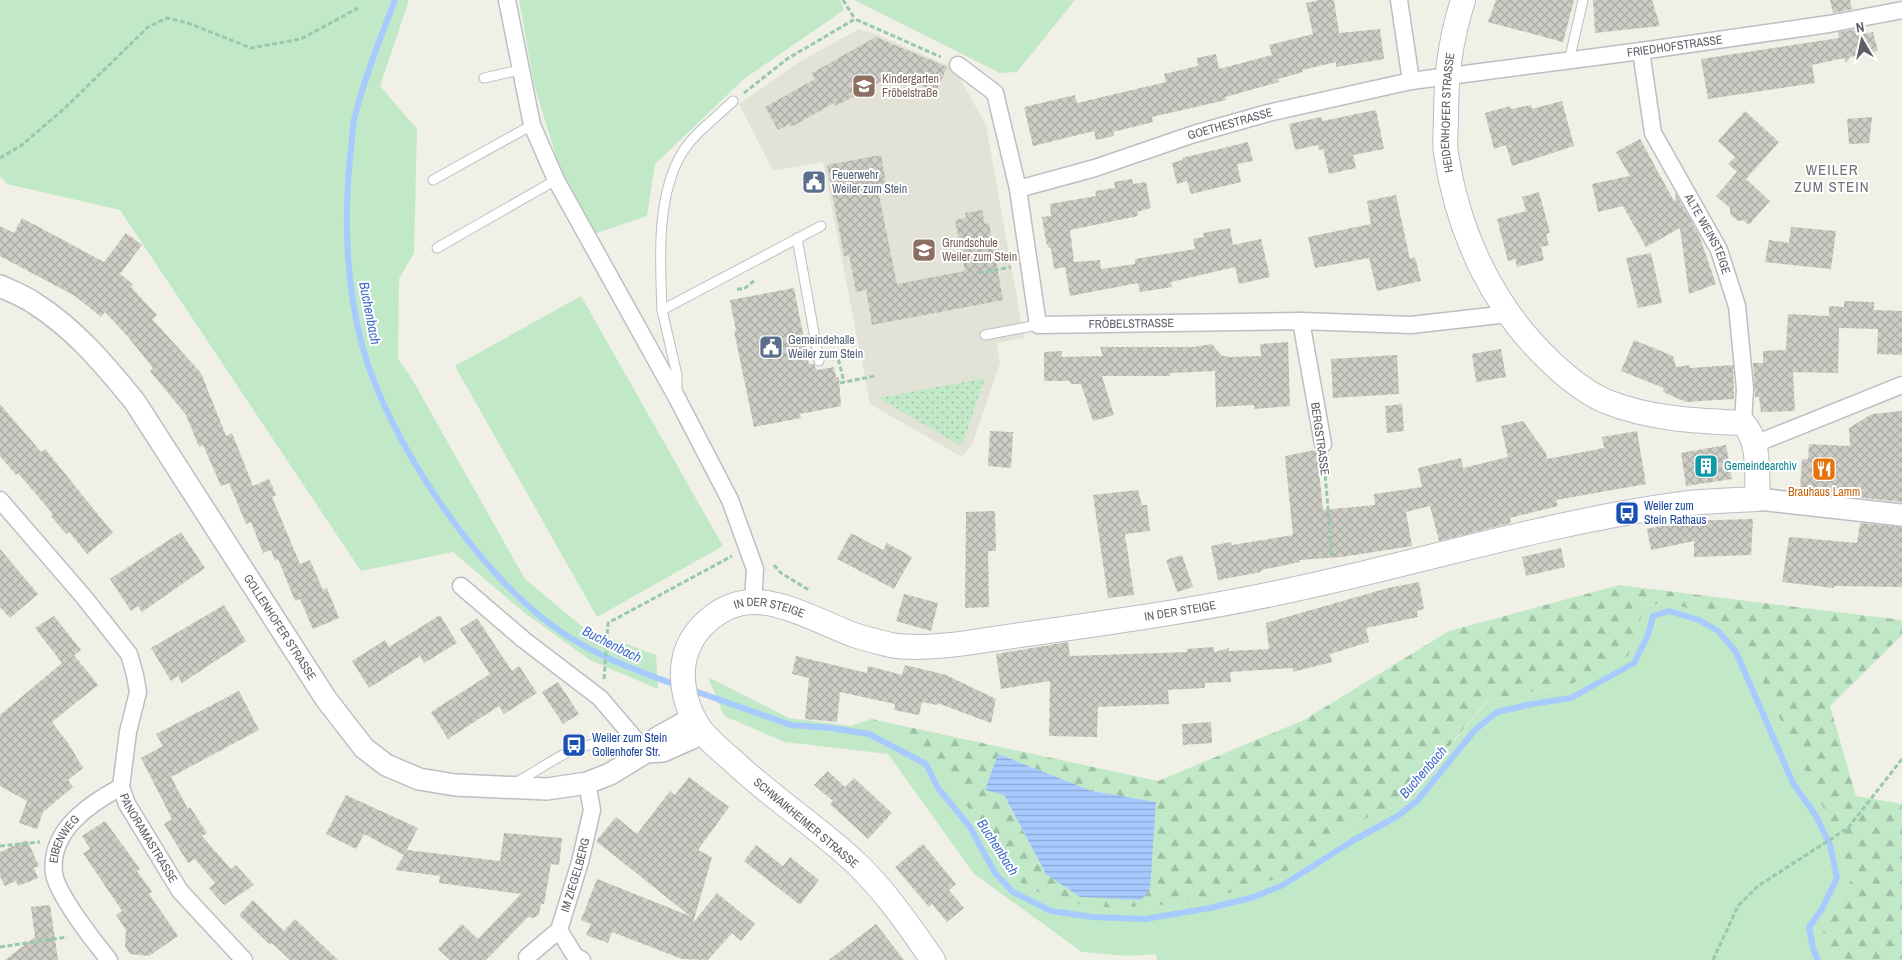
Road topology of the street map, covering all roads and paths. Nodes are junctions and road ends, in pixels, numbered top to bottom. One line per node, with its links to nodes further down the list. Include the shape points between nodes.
1 (507, 0): 12 (street)
2 (843, 0): 8 (path)
3 (1399, 0): 15 (street)
4 (1463, 0): 13 (main road, HEIDENHOFER STRASSE, via 1453,32)
5 (1583, 0): 10 (lane)
6 (358, 8): 18 (path, via 301,39 251,48 167,18 148,26 66,107 22,145)
7 (1902, 10): 9 (street, FRIEDHOFSTRASSE, via 1829,24)
8 (855, 19): 11 (path); 16 (path, via 786,59)
9 (1641, 51): 10 (street, FRIEDHOFSTRASSE); 37 (street, ALTE WEINSTEIGE, via 1653,133 1719,250 1737,306 1745,389)
10 (1569, 61): 13 (street, FRIEDHOFSTRASSE)
11 (958, 64): 21 (street, via 995,93)
12 (520, 70): 14 (lane); 17 (street)
13 (1446, 77): 15 (street, GOETHESTRASSE); 29 (main road, HEIDENHOFER STRASSE, via 1446,152 1462,221 1484,275)
14 (484, 78)
15 (1411, 81): 21 (street, GOETHESTRASSE, via 1268,113)
16 (733, 101): 28 (lane, via 683,151 672,173 662,228)
17 (532, 125): 19 (lane); 20 (street)
18 (0, 158)
19 (434, 180)
20 (556, 180): 24 (lane); 36 (street)
21 (1018, 189): 25 (street)
22 (821, 226): 23 (lane)
23 (797, 238): 28 (lane); 33 (lane)
24 (437, 248)
25 (1029, 264): 26 (path); 31 (street)
26 (979, 272)
27 (0, 286): 55 (street, GOLLENHOFER STRASSE, via 34,303 73,332 135,402 326,699 364,748 386,765 419,779)
28 (662, 310): 36 (lane, via 677,375)
29 (1508, 314): 30 (street, FRÖBELSTRASSE, via 1411,325); 37 (main road, HEIDENHOFER STRASSE, via 1538,350 1575,384 1605,401 1668,418)
30 (1301, 321): 31 (street, FRÖBELSTRASSE); 38 (street, BERGSTRASSE)
31 (1038, 325): 32 (lane)
32 (985, 334)
33 (819, 361): 34 (path, via 838,358 842,382)
34 (875, 376)
35 (1900, 387): 39 (street)
36 (677, 398): 48 (street, via 733,509 755,569)
37 (1742, 423): 39 (main road, via 1750,431)
38 (1322, 444): 44 (path, BERGSTRASSE)
39 (1755, 444): 40 (main road)
40 (1758, 499): 42 (street); 48 (main road, IN DER STEIGE, via 1691,503 1627,513 1541,530 1287,591 1183,611 957,644 897,646 856,635 778,606)
41 (0, 500): 54 (street, PANORAMASTRASSE, via 129,654 138,692 128,732)
42 (1902, 515)
43 (734, 548): 49 (path, via 732,556 608,623)
44 (1332, 558)
45 (770, 560): 47 (path, via 781,573)
46 (460, 586): 51 (street, via 600,698)
47 (815, 592)
48 (753, 602): 50 (main road, IN DER STEIGE, via 725,609 708,620 693,638 685,657 683,678 685,696)
49 (604, 683)
50 (696, 722): 51 (street, GOLLENHOFER STRASSE, via 657,738); 65 (main road, SCHWAIKHEIMER STRASSE, via 757,784 855,863 893,903)
51 (646, 752): 53 (street, GOLLENHOFER STRASSE, via 610,774); 55 (lane, via 611,744 587,745)
52 (1902, 760): 66 (path, via 1848,828 1758,886 1738,906)
53 (587, 783): 55 (street, GOLLENHOFER STRASSE, via 547,789); 58 (street, IM ZIEGELBERG, via 592,810)
54 (121, 787): 56 (street, EIBENWEG, via 100,798 78,816); 63 (street, PANORAMASTRASSE, via 127,804 180,891)
55 (500, 788)
56 (60, 841): 57 (path); 59 (street, EIBENWEG, via 55,852 54,874)
57 (0, 846)
58 (559, 930): 61 (street); 64 (street, IM ZIEGELBERG, via 575,956)
59 (88, 934): 60 (path); 62 (street, EIBENWEG)
60 (0, 947)
61 (527, 957)
62 (110, 960)
63 (244, 960)
64 (582, 960)
65 (933, 960)
66 (1713, 960)

